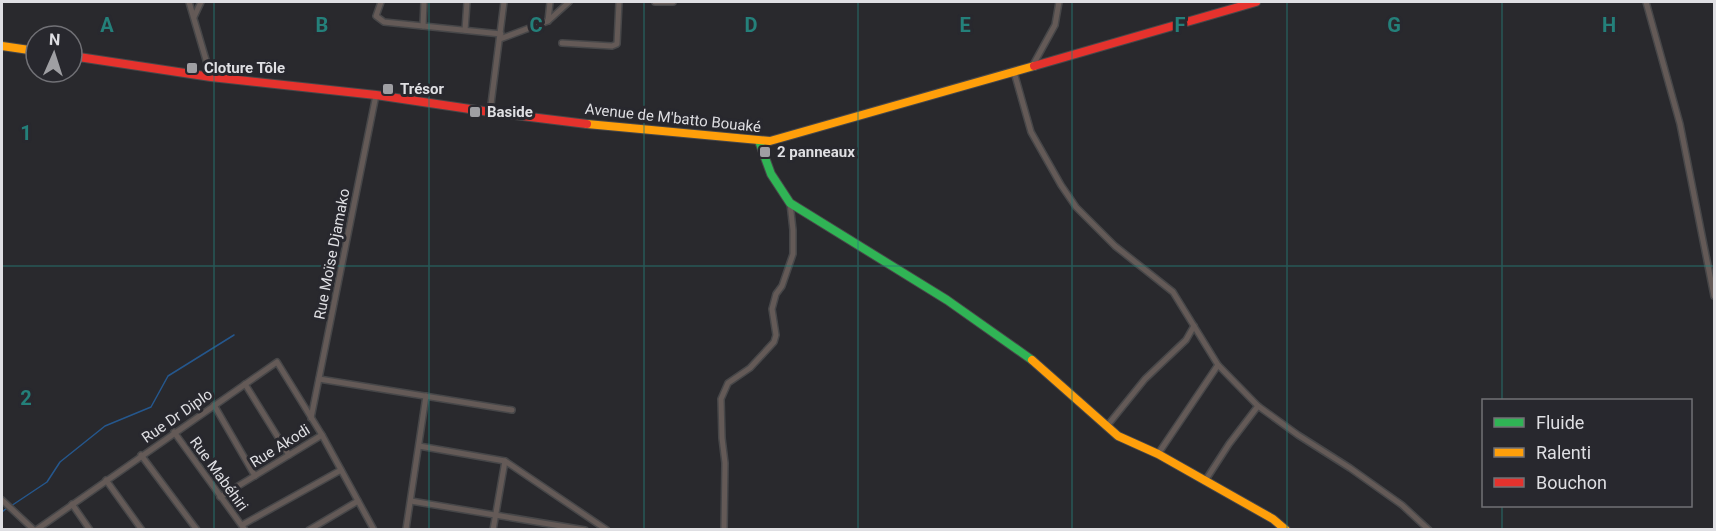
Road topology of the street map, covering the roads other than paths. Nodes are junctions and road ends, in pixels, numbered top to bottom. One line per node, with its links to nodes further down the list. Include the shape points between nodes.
1 (189, 2): 15 (street)
2 (201, 2): 15 (street)
3 (381, 2): 17 (street, via 376,16 384,22)
4 (424, 2): 17 (street)
5 (467, 2): 18 (street)
6 (504, 2): 19 (street)
7 (550, 2): 16 (street)
8 (569, 2): 16 (street)
9 (619, 2): 20 (street, via 617,44)
10 (655, 2): 11 (street)
11 (673, 2)
12 (1059, 2): 24 (street, via 1055,25)
13 (1256, 2): 24 (street, Avenue de M'batto Bouaké)
14 (1646, 2): 31 (street, via 1680,124)
15 (194, 18): 26 (street)
16 (548, 21): 19 (street)
17 (423, 26): 18 (street)
18 (465, 30): 19 (street)
19 (500, 36): 28 (street)
20 (562, 43)
21 (2, 46): 22 (street)
22 (24, 49)
23 (84, 58): 26 (street, Avenue de M'batto Bouaké)
24 (1032, 67): 25 (street, Avenue de M'batto Bouaké)
25 (1014, 72): 29 (street, Avenue de M'batto Bouaké, via 790,136); 32 (street, via 1031,132 1060,185 1115,246 1173,292)
26 (211, 77): 27 (street, Avenue de M'batto Bouaké)
27 (376, 95): 28 (street, Avenue de M'batto Bouaké); 34 (street, Rue Moïse Djamako)
28 (490, 112): 29 (street, Avenue de M'batto Bouaké)
29 (759, 141): 30 (street, via 771,174)
30 (790, 203): 41 (street, via 1024,353); 71 (street, via 792,254 772,309 774,342 750,368 728,383 721,399)
31 (1714, 296)
32 (1194, 326): 33 (street); 41 (street, via 1186,340 1145,379)
33 (1218, 365): 38 (street); 45 (street)
34 (319, 379): 36 (street); 40 (street, Rue Moïse Djamako)
35 (245, 384): 37 (street, Rue Dr Diplo); 40 (street, Rue Dr Diplo, via 277,362); 47 (street)
36 (426, 396): 39 (street); 44 (street)
37 (214, 405): 42 (street, Rue Dr Diplo); 50 (street)
38 (1257, 406): 52 (street); 73 (street, via 1402,505)
39 (512, 410)
40 (311, 418): 43 (street)
41 (1107, 426): 45 (street, via 1118,436)
42 (174, 432): 46 (street, Rue Dr Diplo); 53 (street, Rue Mabéhiri)
43 (321, 435): 47 (street, Rue Akodi); 49 (street)
44 (419, 446): 48 (street); 56 (street)
45 (1158, 454): 52 (street)
46 (141, 455): 51 (street, Rue Dr Diplo); 65 (street)
47 (289, 455): 50 (street, Rue Akodi)
48 (505, 461): 58 (street); 70 (street)
49 (341, 470): 55 (street); 59 (street)
50 (255, 476): 53 (street, Rue Akodi)
51 (106, 480): 57 (street, Rue Dr Diplo); 64 (street)
52 (1205, 481): 72 (street, via 1274,519)
53 (220, 497): 59 (street, Rue Mabéhiri)
54 (2, 500): 62 (street)
55 (358, 501): 66 (street); 67 (street)
56 (411, 501): 58 (street); 61 (street)
57 (72, 504): 62 (street, Rue Dr Diplo); 63 (street)
58 (496, 515): 60 (street); 68 (street)
59 (243, 527)
60 (564, 528): 69 (street)
61 (406, 529)
62 (35, 530)
63 (90, 530)
64 (142, 530)
65 (197, 530)
66 (309, 530)
67 (374, 530)
68 (493, 530)
69 (585, 530)
70 (608, 530)
71 (724, 530)
72 (1286, 530)
73 (1429, 530)

